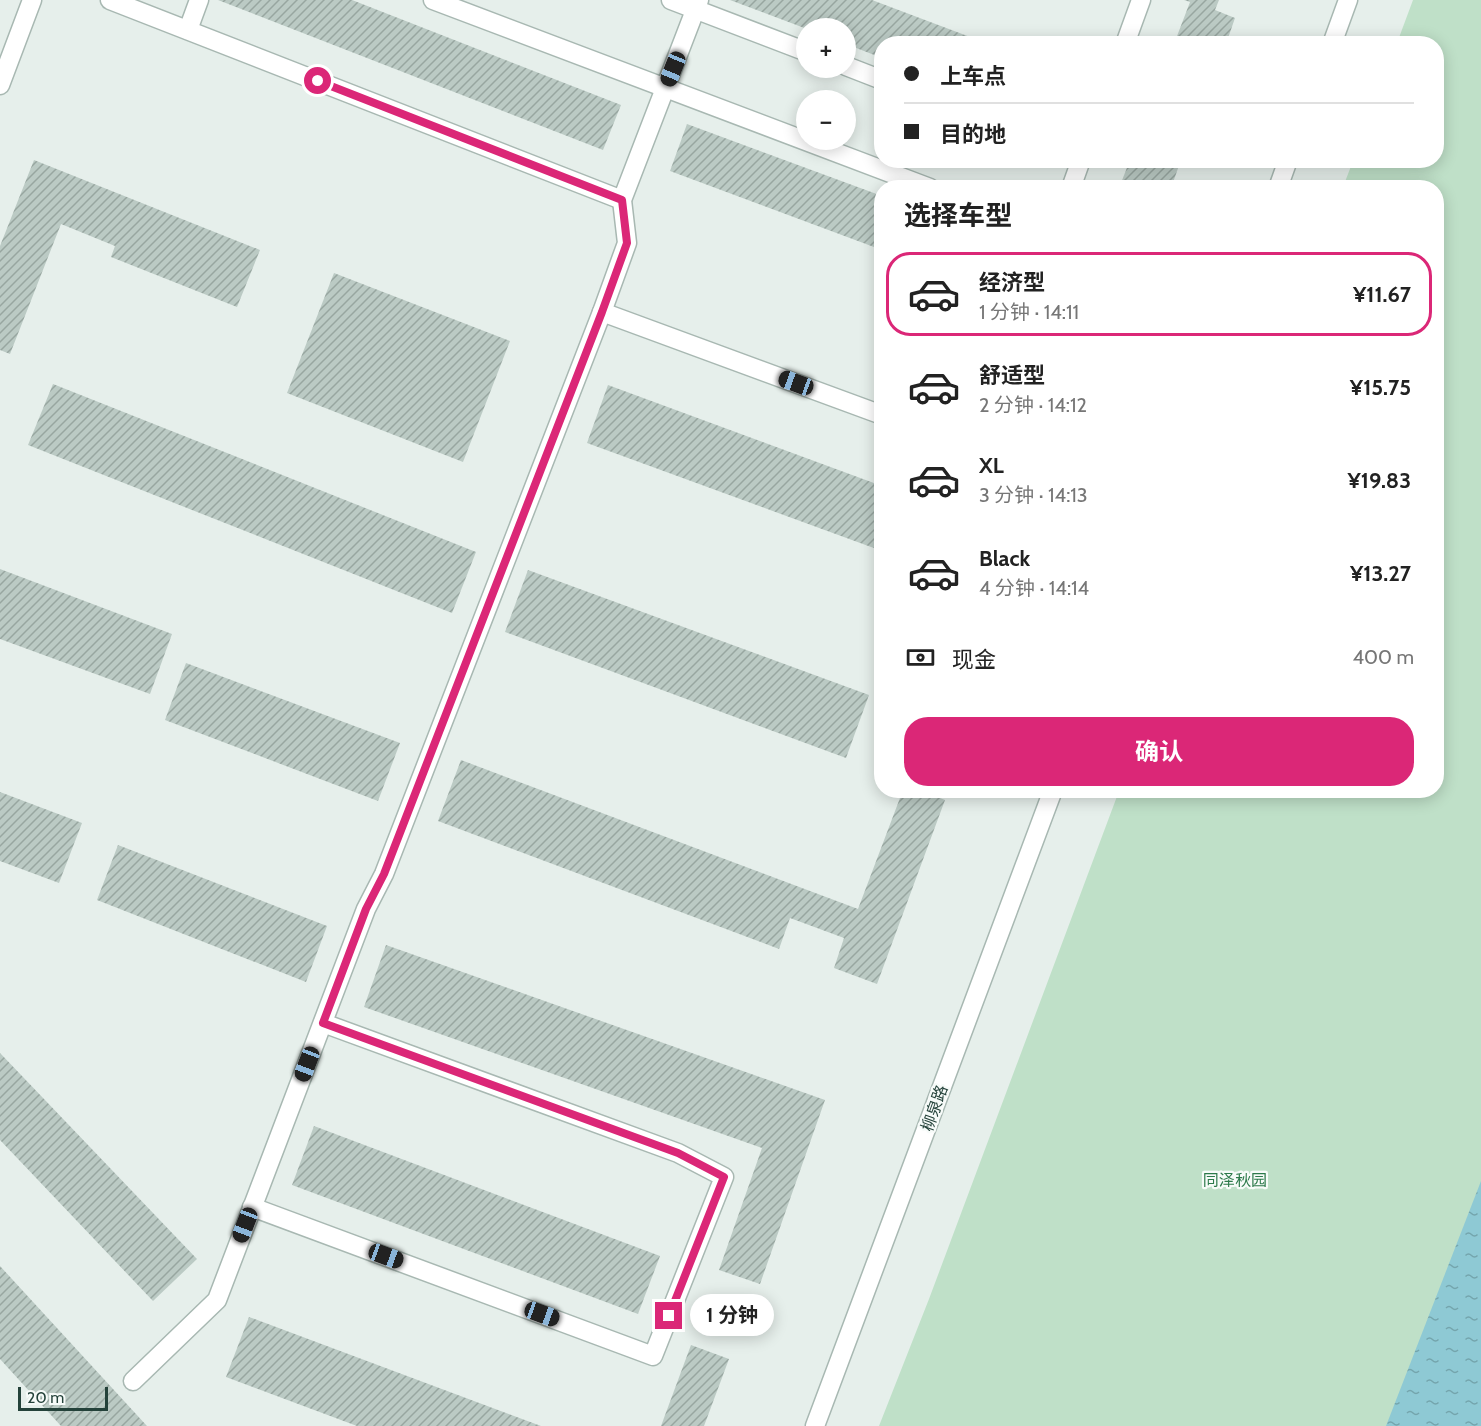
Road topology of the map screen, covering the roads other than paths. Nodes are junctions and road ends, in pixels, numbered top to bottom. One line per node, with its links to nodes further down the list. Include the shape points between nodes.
1 (32, 0): 15 (street)
2 (110, 0): 9 (street)
3 (199, 0): 9 (street)
4 (433, 0): 16 (street)
5 (671, 0): 8 (street)
6 (1142, 0): 10 (street)
7 (1348, 0): 11 (street)
8 (698, 5): 12 (street); 16 (street)
9 (188, 30): 20 (street)
10 (1128, 36)
11 (1335, 36)
12 (796, 47)
13 (856, 70): 14 (street)
14 (874, 77)
15 (0, 85)
16 (665, 89): 17 (street); 20 (street)
17 (874, 167)
18 (876, 168): 19 (street)
19 (909, 180)
20 (622, 200): 21 (street, via 627,243)
21 (602, 312): 22 (street); 24 (street)
22 (874, 412)
23 (1050, 798): 27 (street, 柳泉路)
24 (323, 1023): 25 (street); 25 (street, via 678,1153 724,1177 653,1356)
25 (252, 1207): 26 (street, via 217,1300)
26 (134, 1381)
27 (815, 1426)

